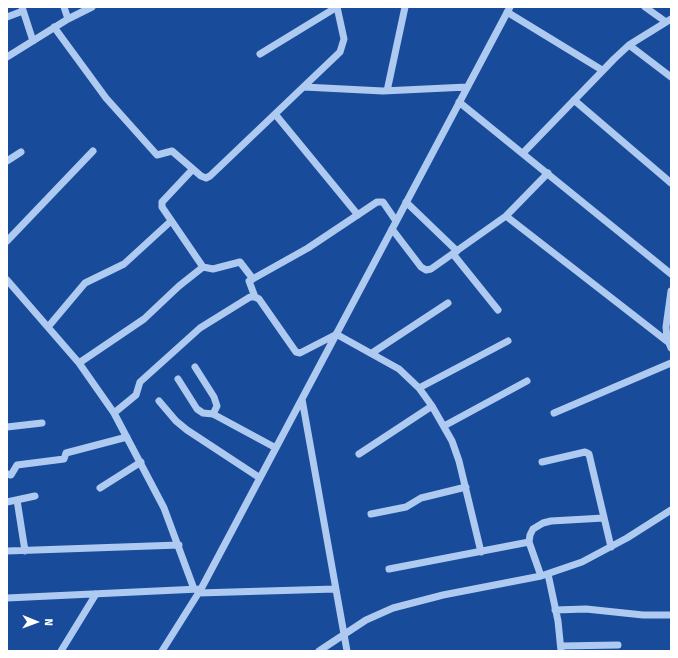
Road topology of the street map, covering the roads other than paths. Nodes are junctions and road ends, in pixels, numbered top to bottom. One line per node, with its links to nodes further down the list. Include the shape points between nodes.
1 (64, 7): 9 (street)
2 (92, 7): 9 (street)
3 (337, 7): 14 (street); 18 (street, via 344,39 343,48)
4 (405, 7): 20 (street)
5 (645, 7): 10 (street)
6 (22, 9): 8 (street); 12 (street)
7 (508, 10): 16 (street); 19 (street)
8 (7, 17)
9 (68, 19): 11 (street)
10 (669, 20): 13 (street)
11 (54, 27): 12 (street); 28 (street, via 106,98 157,155 172,151)
12 (33, 41): 15 (street)
13 (629, 45): 16 (street); 17 (street)
14 (260, 54)
15 (7, 57)
16 (602, 70): 21 (street)
17 (671, 77)
18 (304, 87): 20 (street); 23 (street)
19 (467, 87): 20 (street); 22 (street)
20 (387, 91)
21 (574, 100): 26 (street); 30 (street)
22 (459, 102): 26 (street); 31 (street)
23 (275, 114): 28 (street, via 210,176 204,177); 32 (street)
24 (93, 151): 37 (street)
25 (21, 152): 27 (street)
26 (522, 153): 29 (street)
27 (7, 161)
28 (193, 169): 34 (street, via 162,203)
29 (548, 173): 33 (street); 40 (street)
30 (671, 183)
31 (406, 202): 35 (street); 38 (street)
32 (358, 215): 35 (street, via 381,201); 41 (street)
33 (506, 216): 38 (street); 51 (street)
34 (171, 221): 39 (street); 48 (street, via 124,264 85,283)
35 (396, 221): 36 (street)
36 (392, 229): 38 (street, via 426,270); 49 (street)
37 (7, 241)
38 (455, 252): 47 (street)
39 (204, 267): 41 (street, via 213,269 240,262); 53 (street, via 144,318)
40 (671, 274)
41 (254, 279): 44 (street, via 249,282)
42 (7, 280): 48 (street)
43 (671, 291): 45 (street)
44 (255, 297): 49 (street, via 296,352 300,353); 62 (street, via 250,297 219,314 200,328 140,382 136,395)
45 (670, 302): 51 (street, via 666,327)
46 (448, 304): 52 (street)
47 (498, 310)
48 (48, 327): 53 (street)
49 (336, 335): 52 (street); 59 (street)
50 (508, 341): 58 (street)
51 (670, 345)
52 (372, 354): 58 (street, via 399,369)
53 (79, 363): 62 (street)
54 (671, 363): 63 (street)
55 (195, 367): 64 (street, via 214,397 217,406)
56 (178, 379): 64 (street, via 197,409)
57 (527, 381): 66 (street)
58 (419, 388): 61 (street)
59 (302, 399): 69 (street); 91 (street)
60 (159, 401): 74 (street, via 187,430)
61 (432, 406): 66 (street); 70 (street)
62 (114, 413): 68 (street)
63 (554, 413)
64 (214, 414): 69 (street)
65 (42, 423): 67 (street)
66 (444, 426): 75 (street)
67 (7, 427)
68 (127, 437): 71 (street); 73 (street, via 66,453 64,459 17,465 11,475)
69 (276, 448): 74 (street)
70 (359, 454)
71 (141, 462): 76 (street); 84 (street)
72 (542, 462): 82 (street, via 585,452 589,454)
73 (7, 474)
74 (260, 478): 92 (street)
75 (466, 487): 81 (street, via 421,498 406,507); 88 (street)
76 (100, 488)
77 (35, 496): 78 (street)
78 (17, 500): 79 (street); 87 (street)
79 (7, 502)
80 (671, 510): 85 (street)
81 (371, 514)
82 (604, 518): 83 (street, via 543,523 533,530); 85 (street)
83 (529, 542): 88 (street); 90 (street)
84 (179, 545): 87 (street); 92 (street)
85 (611, 547): 90 (street, via 582,562)
86 (7, 551): 87 (street)
87 (25, 551)
88 (481, 552): 89 (street)
89 (389, 569)
90 (544, 575): 95 (street); 97 (street, via 411,602 379,613)
91 (336, 589): 92 (street); 97 (street)
92 (198, 590): 93 (street); 101 (street)
93 (96, 594): 94 (street); 100 (street)
94 (7, 598)
95 (556, 610): 96 (street, via 586,609 643,616); 99 (street)
96 (671, 615)
97 (344, 634): 102 (street); 103 (street)
98 (618, 645): 99 (street)
99 (561, 648)
100 (61, 651)
101 (162, 651)
102 (319, 651)
103 (347, 651)

